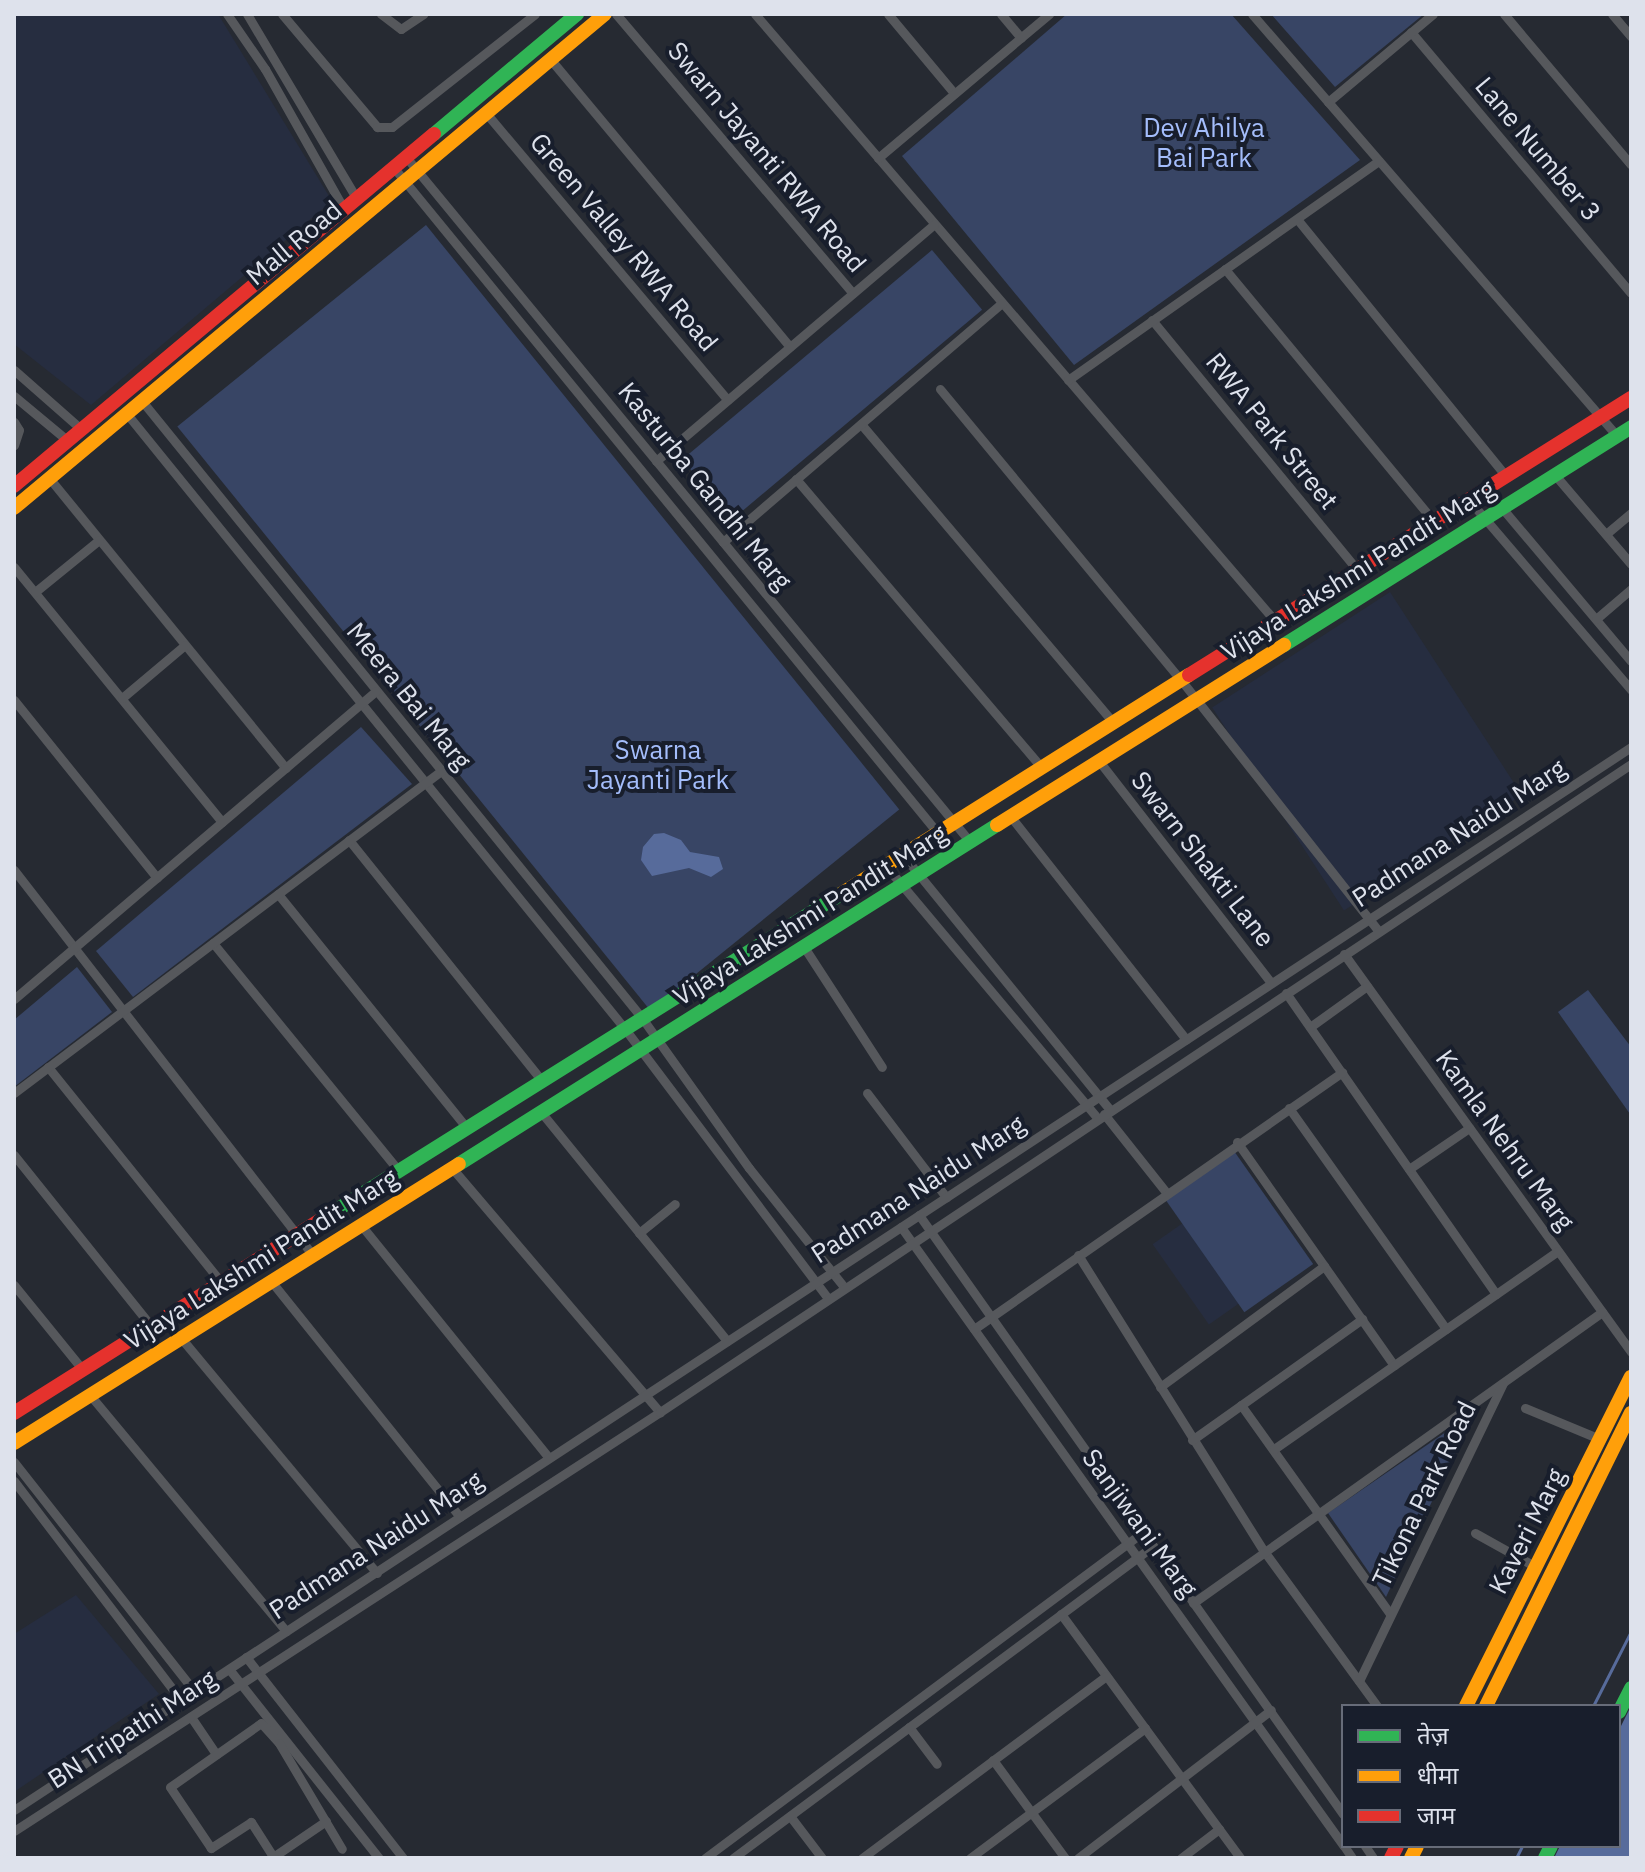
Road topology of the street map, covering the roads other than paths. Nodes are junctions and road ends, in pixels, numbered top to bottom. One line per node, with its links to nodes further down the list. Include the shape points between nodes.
1 (227, 14): 33 (street, via 265,69)
2 (247, 14): 32 (street)
3 (282, 14): 6 (street, via 377,127 392,127)
4 (381, 14): 5 (street, via 401,29)
5 (423, 14)
6 (535, 14)
7 (577, 14): 25 (street, Mall Road)
8 (605, 14): 21 (street, Mall Road)
9 (616, 14): 37 (street, Swarn Jayanti RWA Road)
10 (755, 14): 26 (street)
11 (888, 14): 22 (street)
12 (1001, 14): 20 (street)
13 (1049, 14): 20 (street)
14 (1252, 14): 23 (street)
15 (1433, 14): 18 (street)
16 (1504, 14): 28 (street)
17 (1612, 14): 19 (street)
18 (1411, 32): 23 (street); 38 (street, Lane Number 3)
19 (1631, 37)
20 (1021, 38): 22 (street)
21 (551, 60): 24 (street, Mall Road); 41 (street)
22 (954, 93): 26 (street)
23 (1328, 102): 27 (street)
24 (486, 113): 30 (street, Mall Road); 47 (street, Green Valley RWA Road)
25 (406, 157): 29 (street, Mall Road); 30 (street, Kasturba Gandhi Marg)
26 (878, 158): 35 (street)
27 (1379, 161): 34 (street); 50 (street)
28 (1631, 165)
29 (394, 168): 31 (street, Kasturba Gandhi Marg); 32 (street, Mall Road)
30 (417, 171): 31 (street, Mall Road); 58 (street, Kasturba Gandhi Marg)
31 (405, 181): 48 (street, Mall Road); 72 (street, Kasturba Gandhi Marg)
32 (357, 199): 33 (street, Mall Road)
33 (344, 209): 54 (street, Mall Road)
34 (1297, 219): 36 (street); 60 (street)
35 (934, 224): 37 (street); 39 (street)
36 (1225, 269): 40 (street); 71 (street)
37 (853, 293): 41 (street)
38 (1631, 293)
39 (1002, 303): 43 (street); 52 (street)
40 (1152, 320): 43 (street); 78 (street, RWA Park Street)
41 (790, 347): 47 (street)
42 (14, 370): 54 (street)
43 (1068, 380): 82 (street)
44 (940, 389): 85 (street)
45 (14, 396): 56 (street)
46 (1631, 398): 50 (street, Vijaya Lakshmi Pandit Marg)
47 (728, 400): 58 (street)
48 (142, 401): 49 (street, Mall Road); 87 (street, Meera Bai Marg)
49 (127, 414): 61 (street, Mall Road); 91 (street, Meera Bai Marg)
50 (1600, 417): 55 (street); 60 (street, Vijaya Lakshmi Pandit Marg)
51 (14, 422): 57 (street, via 19,430)
52 (861, 424): 62 (street); 92 (street)
53 (1631, 427): 55 (street, Vijaya Lakshmi Pandit Marg)
54 (82, 430): 56 (street, Mall Road)
55 (1617, 436): 59 (street, Vijaya Lakshmi Pandit Marg)
56 (68, 441): 63 (street, Mall Road)
57 (14, 445)
58 (656, 461): 69 (street, Kasturba Gandhi Marg)
59 (1555, 475): 67 (street, Vijaya Lakshmi Pandit Marg); 73 (street)
60 (1506, 476): 64 (street, Vijaya Lakshmi Pandit Marg)
61 (50, 479): 66 (street, Mall Road); 74 (street)
62 (796, 479): 75 (street); 97 (street)
63 (14, 486)
64 (1486, 489): 65 (street, Vijaya Lakshmi Pandit Marg); 67 (street)
65 (1469, 500): 70 (street); 71 (street, Vijaya Lakshmi Pandit Marg)
66 (14, 508)
67 (1502, 508): 70 (street, Vijaya Lakshmi Pandit Marg); 81 (street)
68 (1631, 513): 73 (street)
69 (701, 515): 72 (street); 75 (street, Kasturba Gandhi Marg)
70 (1485, 519): 86 (street); 90 (street, Vijaya Lakshmi Pandit Marg)
71 (1434, 522): 78 (street, Vijaya Lakshmi Pandit Marg)
72 (688, 528): 103 (street, Kasturba Gandhi Marg)
73 (1606, 534): 76 (street)
74 (99, 540): 80 (street); 83 (street)
75 (723, 542): 102 (street, Kasturba Gandhi Marg)
76 (1631, 564)
77 (14, 567): 80 (street)
78 (1357, 570): 82 (street, Vijaya Lakshmi Pandit Marg)
79 (1631, 589): 81 (street)
80 (35, 592): 88 (street)
81 (1596, 619): 84 (street)
82 (1275, 621): 85 (street, Vijaya Lakshmi Pandit Marg)
83 (185, 645): 88 (street); 96 (street)
84 (1631, 661)
85 (1181, 680): 90 (street); 92 (street, Vijaya Lakshmi Pandit Marg)
86 (1631, 690)
87 (376, 691): 91 (street); 98 (street, Meera Bai Marg)
88 (122, 698): 101 (street)
89 (14, 700): 111 (street)
90 (1196, 700): 94 (street, Vijaya Lakshmi Pandit Marg); 114 (street)
91 (361, 704): 96 (street); 99 (street, Meera Bai Marg)
92 (1114, 723): 97 (street, Vijaya Lakshmi Pandit Marg)
93 (1631, 747): 114 (street, Padmana Naidu Marg)
94 (1099, 761): 100 (street, Vijaya Lakshmi Pandit Marg); 120 (street, Swarn Shakti Lane)
95 (1631, 764): 115 (street, Padmana Naidu Marg)
96 (286, 768): 101 (street)
97 (1042, 768): 102 (street, Vijaya Lakshmi Pandit Marg)
98 (441, 771): 99 (street); 125 (street, Meera Bai Marg)
99 (425, 783): 104 (street); 127 (street, Meera Bai Marg)
100 (1011, 817): 105 (street, Vijaya Lakshmi Pandit Marg); 128 (street)
101 (222, 822): 111 (street)
102 (954, 823): 103 (street, Vijaya Lakshmi Pandit Marg); 105 (street, Kasturba Gandhi Marg)
103 (937, 833): 106 (street, Kasturba Gandhi Marg); 107 (street, Vijaya Lakshmi Pandit Marg)
104 (349, 840): 113 (street); 134 (street)
105 (970, 842): 106 (street, Vijaya Lakshmi Pandit Marg)
106 (954, 853): 110 (street, Vijaya Lakshmi Pandit Marg)
107 (903, 855): 108 (street, Vijaya Lakshmi Pandit Marg); 110 (street)
108 (886, 866): 112 (street); 125 (street, Vijaya Lakshmi Pandit Marg)
109 (14, 870): 117 (street)
110 (919, 875): 112 (street, Vijaya Lakshmi Pandit Marg); 137 (street)
111 (157, 878): 117 (street)
112 (901, 885): 118 (street, Vijaya Lakshmi Pandit Marg); 138 (street)
113 (278, 894): 116 (street); 142 (street)
114 (1369, 919): 115 (street); 120 (street, Padmana Naidu Marg)
115 (1379, 932): 119 (street, Padmana Naidu Marg)
116 (213, 943): 124 (street); 148 (street)
117 (75, 947): 123 (street); 124 (street)
118 (804, 947): 129 (street, Vijaya Lakshmi Pandit Marg); 132 (street)
119 (1344, 954): 121 (street, Kamla Nehru Marg); 122 (street, Padmana Naidu Marg)
120 (1271, 983): 128 (street, Padmana Naidu Marg)
121 (1367, 986): 126 (street); 143 (street, Kamla Nehru Marg)
122 (1286, 993): 126 (street); 141 (street, Padmana Naidu Marg)
123 (14, 999)
124 (124, 1010): 131 (street); 157 (street)
125 (642, 1018): 127 (street, Vijaya Lakshmi Pandit Marg); 129 (street, Meera Bai Marg)
126 (1310, 1027): 133 (street)
127 (625, 1029): 130 (street, Meera Bai Marg); 134 (street, Vijaya Lakshmi Pandit Marg)
128 (1186, 1039): 137 (street, Padmana Naidu Marg)
129 (655, 1041): 130 (street, Vijaya Lakshmi Pandit Marg); 163 (street, Meera Bai Marg)
130 (640, 1051): 140 (street, Vijaya Lakshmi Pandit Marg); 166 (street, Meera Bai Marg)
131 (48, 1067): 135 (street); 165 (street)
132 (882, 1067)
133 (1342, 1072): 139 (street); 147 (street)
134 (542, 1081): 142 (street, Vijaya Lakshmi Pandit Marg)
135 (14, 1093)
136 (867, 1093): 150 (street)
137 (1099, 1095): 138 (street, Padmana Naidu Marg); 141 (street)
138 (1086, 1104): 141 (street); 150 (street, Padmana Naidu Marg)
139 (1289, 1108): 144 (street); 176 (street)
140 (541, 1112): 146 (street, Vijaya Lakshmi Pandit Marg); 156 (street)
141 (1104, 1114): 149 (street); 155 (street, Padmana Naidu Marg)
142 (467, 1128): 148 (street, Vijaya Lakshmi Pandit Marg)
143 (1469, 1128): 147 (street); 159 (street, Kamla Nehru Marg)
144 (1237, 1142): 149 (street); 162 (street)
145 (14, 1155): 174 (street)
146 (452, 1168): 153 (street, Vijaya Lakshmi Pandit Marg); 186 (street)
147 (1409, 1169): 169 (street)
148 (399, 1171): 157 (street, Vijaya Lakshmi Pandit Marg)
149 (1165, 1191): 161 (street)
150 (946, 1197): 152 (street, Padmana Naidu Marg)
151 (675, 1204): 156 (street)
152 (919, 1215): 154 (street, Padmana Naidu Marg); 155 (street, Sanjiwani Marg)
153 (361, 1225): 160 (street, Vijaya Lakshmi Pandit Marg); 196 (street)
154 (901, 1227): 158 (street, Sanjiwani Marg); 163 (street, Padmana Naidu Marg)
155 (929, 1230): 158 (street, Padmana Naidu Marg); 172 (street, Sanjiwani Marg)
156 (639, 1233): 178 (street)
157 (298, 1234): 160 (street); 165 (street, Vijaya Lakshmi Pandit Marg)
158 (912, 1242): 168 (street, Padmana Naidu Marg); 175 (street, Sanjiwani Marg)
159 (1558, 1251): 169 (street); 171 (street, Kamla Nehru Marg)
160 (313, 1255): 164 (street, Vijaya Lakshmi Pandit Marg)
161 (1078, 1255): 172 (street); 184 (street)
162 (1324, 1266): 173 (street); 184 (street)
163 (832, 1272): 166 (street, Padmana Naidu Marg); 168 (street, Meera Bai Marg)
164 (271, 1281): 177 (street, Vijaya Lakshmi Pandit Marg); 200 (street)
165 (221, 1282): 174 (street, Vijaya Lakshmi Pandit Marg)
166 (816, 1283): 170 (street, Meera Bai Marg); 178 (street, Padmana Naidu Marg)
167 (14, 1285): 181 (street)
168 (844, 1287): 170 (street, Padmana Naidu Marg)
169 (1496, 1294): 176 (street)
170 (828, 1298): 189 (street, Padmana Naidu Marg)
171 (1602, 1312): 179 (street, Kamla Nehru Marg); 183 (street, Tikona Park Road)
172 (991, 1316): 175 (street); 201 (street, Sanjiwani Marg)
173 (1362, 1319): 180 (street); 187 (street)
174 (151, 1326): 181 (street, Vijaya Lakshmi Pandit Marg)
175 (974, 1329): 203 (street, Sanjiwani Marg)
176 (1446, 1329): 180 (street)
177 (181, 1338): 185 (street, Vijaya Lakshmi Pandit Marg); 208 (street)
178 (727, 1341): 186 (street, Padmana Naidu Marg)
179 (1631, 1352)
180 (1394, 1365): 195 (street)
181 (82, 1369): 190 (street, Vijaya Lakshmi Pandit Marg)
182 (1631, 1377): 192 (street, Kaveri Marg)
183 (1505, 1380): 199 (street, Tikona Park Road); 211 (street, Tikona Park Road)
184 (1160, 1387): 193 (street)
185 (90, 1395): 194 (street, Vijaya Lakshmi Pandit Marg); 212 (street)
186 (645, 1395): 189 (street); 196 (street, Padmana Naidu Marg)
187 (1241, 1405): 193 (street); 195 (street)
188 (1525, 1408): 192 (street)
189 (660, 1412): 215 (street, Padmana Naidu Marg)
190 (14, 1413)
191 (1631, 1413): 224 (street, Kaveri Marg)
192 (1600, 1439): 207 (street, Kaveri Marg)
193 (1192, 1440): 205 (street)
194 (14, 1443)
195 (1274, 1449): 199 (street)
196 (549, 1458): 200 (street, Padmana Naidu Marg)
197 (14, 1462): 220 (street)
198 (14, 1481): 221 (street)
199 (1321, 1513): 205 (street); 211 (street, Tikona Park Road)
200 (460, 1517): 208 (street, Padmana Naidu Marg)
201 (1143, 1532): 203 (street); 204 (street, Sanjiwani Marg)
202 (1475, 1533): 207 (street)
203 (1128, 1544): 206 (street, Sanjiwani Marg); 251 (street)
204 (1153, 1546): 206 (street); 209 (street, Sanjiwani Marg)
205 (1264, 1551): 209 (street); 217 (street)
206 (1138, 1558): 210 (street); 228 (street, Sanjiwani Marg)
207 (1536, 1567): 223 (street, Kaveri Marg)
208 (377, 1573): 212 (street, Padmana Naidu Marg)
209 (1193, 1603): 226 (street, Sanjiwani Marg)
210 (1061, 1614): 216 (street); 229 (street)
211 (1390, 1614): 217 (street)
212 (286, 1631): 213 (street, Padmana Naidu Marg)
213 (246, 1657): 214 (street, Padmana Naidu Marg); 215 (street)
214 (229, 1669): 218 (street, BN Tripathi Marg); 220 (street, BN Tripathi Marg)
215 (259, 1673): 218 (street, Padmana Naidu Marg); 250 (street)
216 (1106, 1676): 230 (street); 232 (street)
217 (1359, 1681): 222 (street)
218 (242, 1684): 227 (street, BN Tripathi Marg); 235 (street, BN Tripathi Marg)
219 (1631, 1688): 225 (street)
220 (194, 1691): 221 (street, BN Tripathi Marg)
221 (181, 1700): 237 (street, BN Tripathi Marg)
222 (1376, 1704)
223 (1467, 1704)
224 (1487, 1704)
225 (1621, 1708)
226 (1271, 1710): 228 (street); 238 (street, Sanjiwani Marg)
227 (191, 1717): 231 (street); 243 (street, BN Tripathi Marg)
228 (1254, 1721): 234 (street); 244 (street, Sanjiwani Marg)
229 (909, 1727): 233 (street); 240 (street)
230 (1145, 1728): 234 (street); 239 (street)
231 (216, 1754): 236 (street, via 261,1723); 248 (street, via 170,1787 211,1848 251,1822)
232 (993, 1760): 239 (street); 253 (street)
233 (937, 1764)
234 (1182, 1779): 242 (street); 255 (street)
235 (328, 1793): 236 (street); 249 (street, BN Tripathi Marg)
236 (315, 1804): 241 (street)
237 (14, 1810)
238 (1341, 1811)
239 (1031, 1812): 246 (street); 254 (street)
240 (790, 1816): 247 (street); 252 (street)
241 (326, 1821): 245 (street); 248 (street)
242 (1219, 1829): 256 (street); 257 (street)
243 (14, 1831)
244 (1341, 1843)
245 (342, 1849)
246 (977, 1856)
247 (738, 1857)
248 (274, 1858)
249 (379, 1858)
250 (403, 1858)
251 (705, 1858)
252 (822, 1858)
253 (862, 1858)
254 (1065, 1858)
255 (1078, 1858)
256 (1181, 1858)
257 (1240, 1858)

